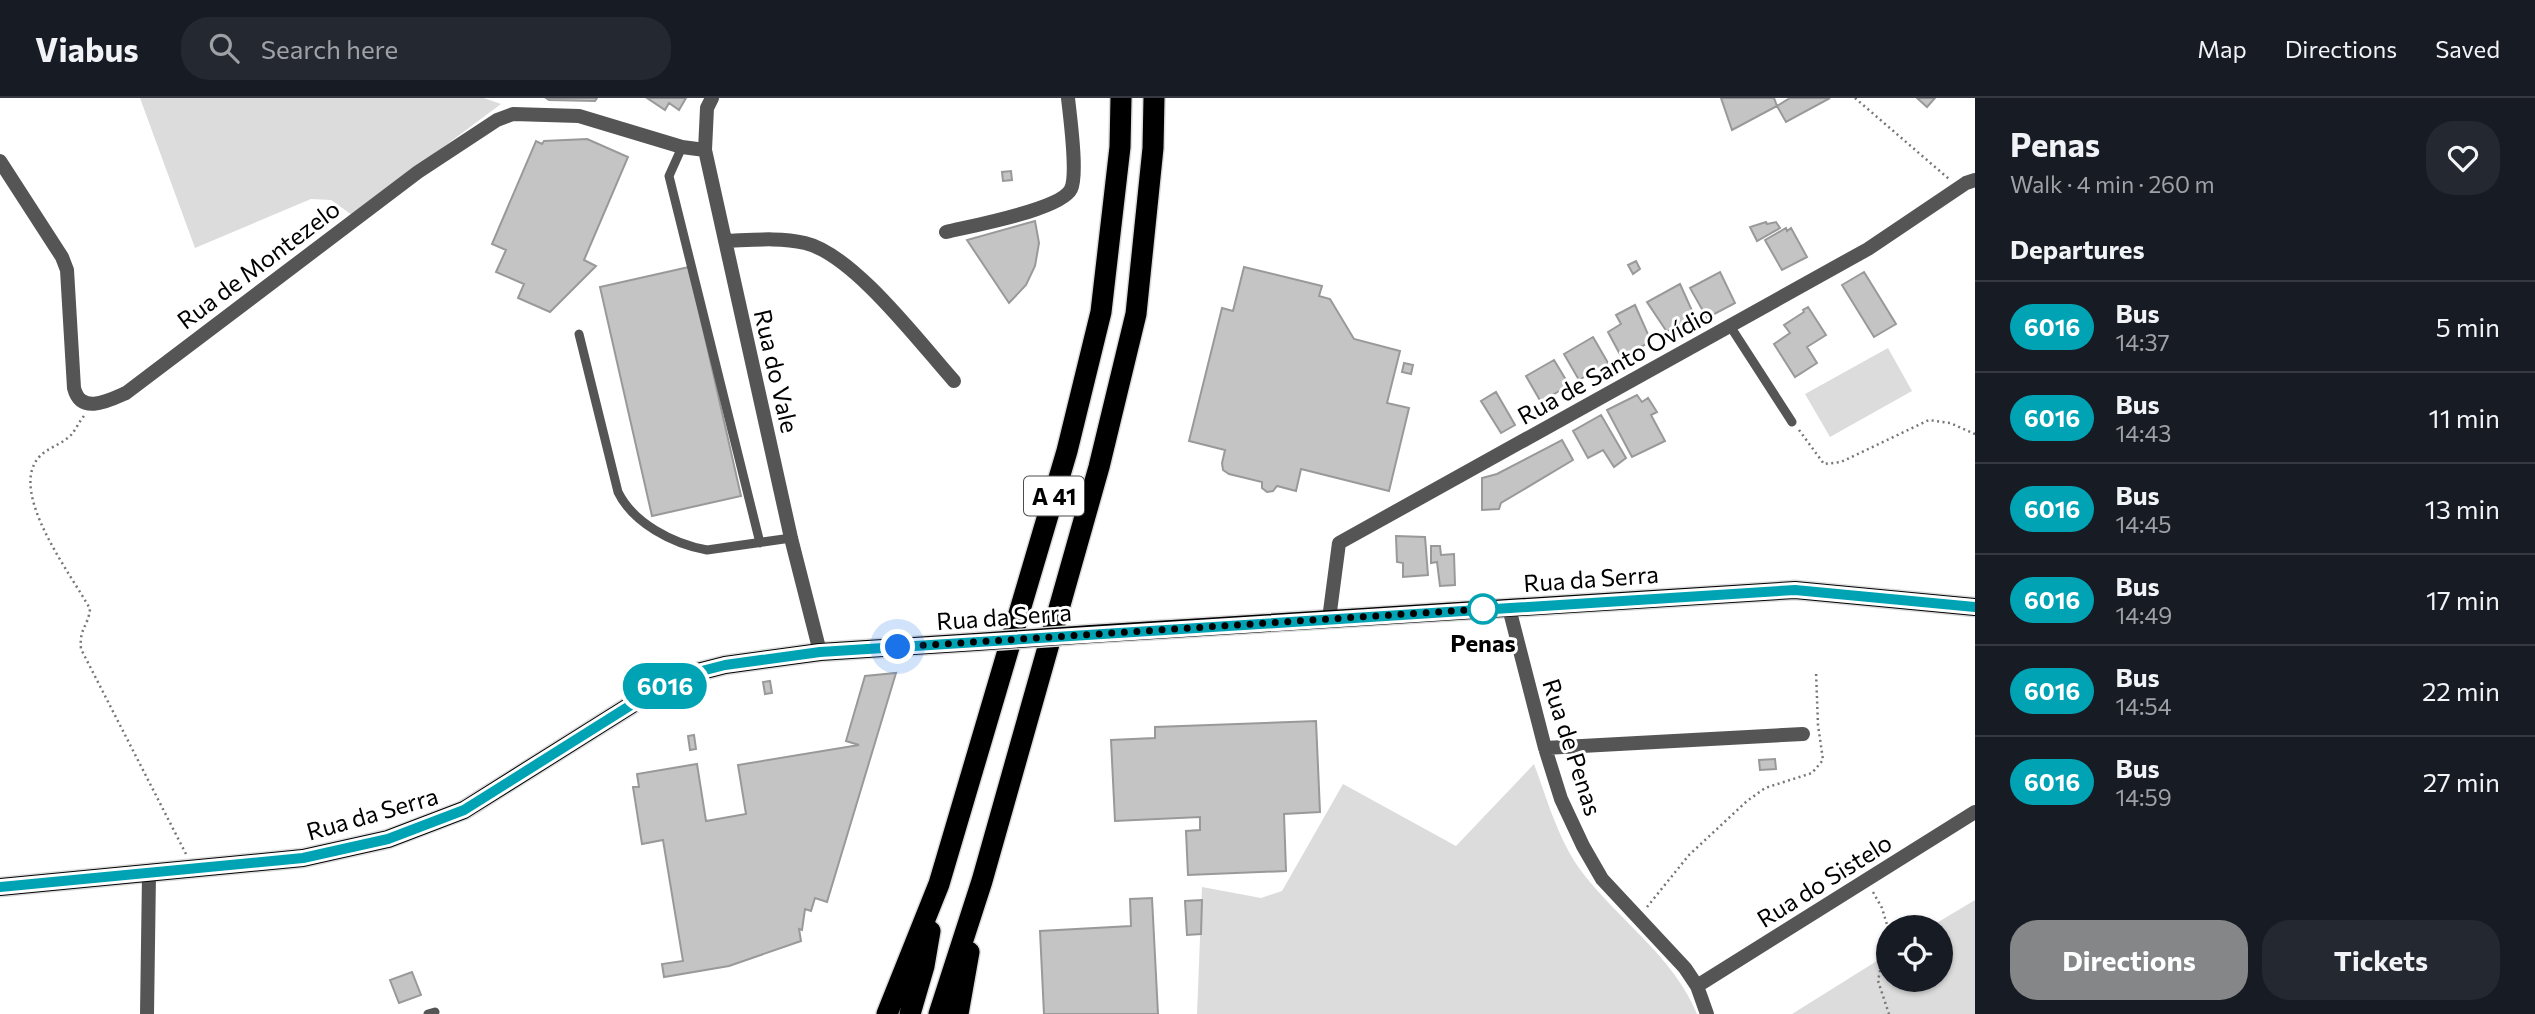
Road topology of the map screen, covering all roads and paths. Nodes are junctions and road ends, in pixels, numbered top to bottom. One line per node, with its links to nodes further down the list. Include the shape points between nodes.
1 (712, 98): 7 (street, Rua do Vale, via 707,108)
2 (1068, 98): 11 (street, via 1072,189 1062,200)
3 (1121, 98): 33 (highway, A 41, via 1120,147 1101,312 1067,451)
4 (1154, 98): 32 (highway, A 41, via 1136,314 1100,467)
5 (1855, 98): 10 (path)
6 (682, 147): 7 (street, Rua de Montezelo); 16 (street, Rua de Montezelo, via 579,116 513,114 498,120 418,172 126,393); 20 (lane, via 669,176)
7 (705, 150): 12 (street, Rua do Vale)
8 (0, 162): 16 (street, via 67,270 74,388 76,397)
9 (1975, 180): 10 (street, Rua de Santo Ovídio)
10 (1959, 188): 13 (street, Rua de Santo Ovídio, via 1868,249)
11 (946, 232)
12 (725, 241): 15 (street, via 807,243 839,260 859,275); 19 (street, Rua do Vale)
13 (1730, 326): 17 (lane); 23 (street, Rua de Santo Ovídio, via 1339,543)
14 (579, 334): 20 (lane, via 618,492 632,514 696,548)
15 (954, 381)
16 (92, 405): 29 (path, via 71,435 40,456 32,469 29,477 36,516 90,608 79,634 81,649)
17 (1792, 422): 18 (path, via 1824,464 1841,462 1929,420)
18 (1975, 433)
19 (791, 538): 20 (lane); 24 (street, Rua do Vale)
20 (760, 543)
21 (1975, 607): 22 (main road, Rua da Serra, via 1795,590)
22 (1509, 608): 23 (main road, Rua da Serra); 27 (street, Rua de Penas)
23 (1329, 619): 24 (main road, Rua da Serra, bridge)
24 (820, 652): 29 (main road, Rua da Serra, via 686,675 464,810 388,839 303,858)
25 (1816, 671): 36 (path, via 1823,760 1812,773 1765,788 1747,801 1689,855)
26 (1803, 734): 27 (street)
27 (1545, 748): 36 (street, Rua de Penas, via 1561,799 1583,846 1602,879)
28 (1975, 812): 31 (street, Rua do Sistelo)
29 (194, 869): 30 (main road, Rua da Serra)
30 (149, 874): 34 (main road, Rua da Serra); 39 (street)
31 (1866, 880): 35 (path); 37 (street, Rua do Sistelo)
32 (982, 881): 42 (highway, A 41); 43 (highway)
33 (939, 884): 40 (highway); 41 (highway, A 41)
34 (0, 887)
35 (1884, 915)
36 (1637, 916): 37 (street, Rua de Penas)
37 (1697, 986): 44 (street, Rua de Penas)
38 (1882, 992): 45 (path)
39 (147, 1014)
40 (887, 1014)
41 (910, 1014)
42 (939, 1014)
43 (958, 1014)
44 (1707, 1014)
45 (1889, 1014)

